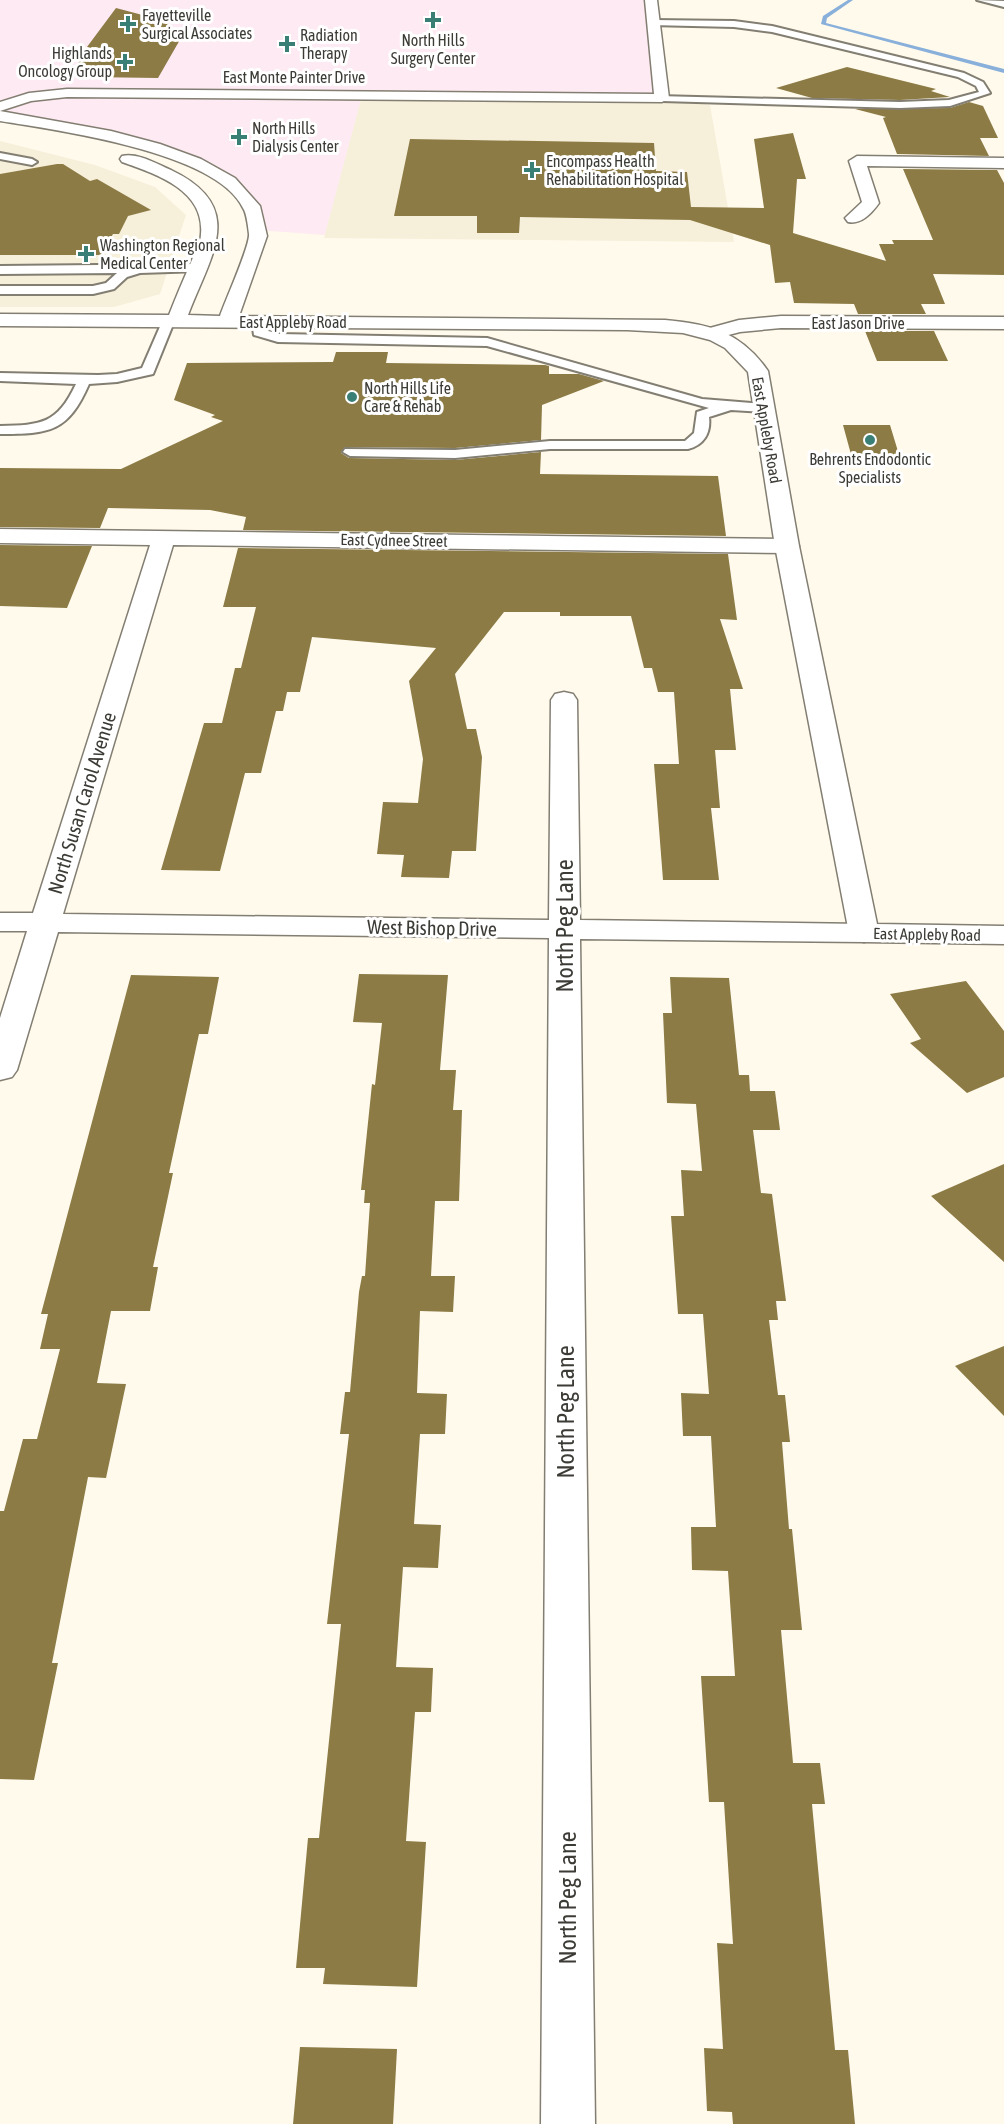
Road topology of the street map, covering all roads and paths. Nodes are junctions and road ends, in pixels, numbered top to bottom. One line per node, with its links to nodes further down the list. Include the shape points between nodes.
1 (651, 0): 4 (street)
2 (981, 0): 3 (lane)
3 (1003, 7)
4 (653, 23): 5 (street); 5 (lane, via 734,24 772,29 961,75 980,84 985,93 950,103 900,105)
5 (662, 98): 6 (street, East Monte Painter Drive, via 67,93 28,97)
6 (0, 108)
7 (0, 116): 21 (street, via 164,150 225,177 247,196 256,216 258,237)
8 (0, 131): 9 (street)
9 (66, 144)
10 (109, 154): 15 (street, via 160,171 186,185 203,201 210,217 210,236)
11 (0, 156): 12 (lane)
12 (32, 162)
13 (1004, 163): 14 (street, via 857,161 871,203)
14 (854, 218)
15 (197, 268): 16 (lane); 20 (street)
16 (139, 269): 17 (lane); 18 (lane, via 123,274 103,288)
17 (0, 270)
18 (0, 290)
19 (0, 320): 20 (street, East Appleby Road)
20 (172, 322): 21 (street, East Appleby Road); 26 (lane, via 148,370 137,376)
21 (227, 322): 22 (street, East Appleby Road)
22 (258, 322): 24 (street, East Appleby Road, via 627,324); 27 (lane, via 259,332 278,338 486,342 691,401)
23 (1004, 323): 24 (street, East Jason Drive, via 781,322)
24 (713, 333): 28 (street, East Appleby Road, via 749,356 758,371)
25 (0, 377): 26 (lane)
26 (85, 378): 29 (lane, via 70,412 55,424 28,430)
27 (728, 406): 28 (lane); 30 (lane, via 702,415 701,436 688,446 550,445 455,454)
28 (764, 408): 33 (street, East Appleby Road)
29 (0, 430)
30 (351, 452)
31 (0, 536): 32 (street, East Cydnee Street)
32 (164, 537): 33 (street, East Cydnee Street); 36 (street, North Susan Carol Avenue)
33 (787, 546): 38 (street, East Appleby Road)
34 (564, 700): 37 (street, North Peg Lane)
35 (0, 922): 36 (street, West Bishop Drive)
36 (45, 922): 37 (street, West Bishop Drive); 40 (street, North Susan Carol Avenue)
37 (565, 929): 38 (street, West Bishop Drive); 41 (street, North Peg Lane)
38 (864, 933): 39 (street, East Appleby Road)
39 (1004, 935)
40 (0, 1070)
41 (568, 2124)

